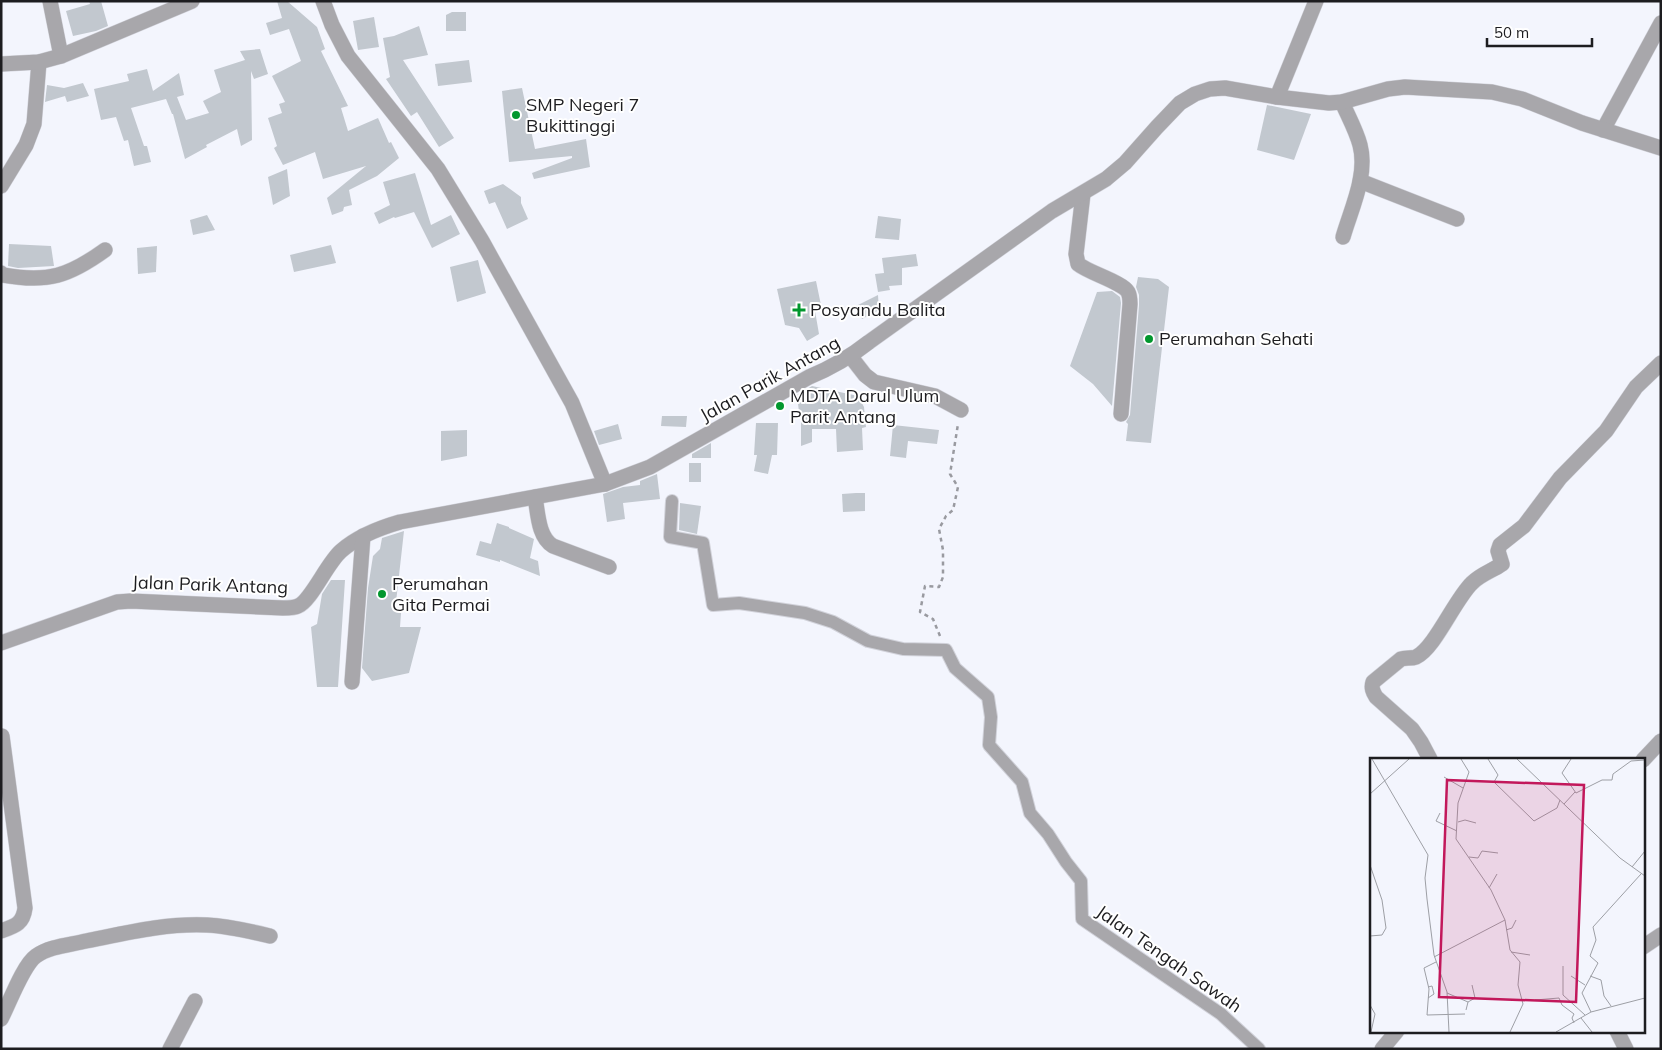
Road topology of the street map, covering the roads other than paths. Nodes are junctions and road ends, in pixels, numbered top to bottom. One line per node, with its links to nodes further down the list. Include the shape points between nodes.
1 (50, 1): 6 (street)
2 (192, 1): 6 (street)
3 (323, 1): 24 (street, via 348,56 438,168 482,241 572,403)
4 (1316, 1): 9 (street)
5 (1661, 23): 11 (street)
6 (61, 56): 7 (street)
7 (39, 62): 8 (street); 14 (street, via 34,124 26,145)
8 (1, 64)
9 (1277, 97): 10 (street, Jalan Parik Antang); 15 (street, Jalan Parik Antang, via 1225,88 1195,94 1180,103 1106,179)
10 (1342, 102): 11 (street, Jalan Parik Antang, via 1405,87 1492,92 1522,99); 13 (street, via 1361,148)
11 (1603, 130): 12 (street, Jalan Parik Antang)
12 (1661, 148)
13 (1360, 181): 16 (street); 17 (street)
14 (1, 186)
15 (1083, 194): 20 (street, Jalan Parik Antang, via 1052,211); 23 (street, via 1076,254 1078,264 1123,286 1129,293)
16 (1457, 219)
17 (1342, 237)
18 (105, 250): 19 (street, via 83,266 60,276 25,279)
19 (1, 273)
20 (851, 357): 22 (street, via 874,382 935,396); 24 (street, Jalan Parik Antang, via 808,377 650,467)
21 (1661, 363): 33 (street, via 1636,387 1606,431 1560,478 1524,526 1500,545 1498,551 1502,564 1472,583 1420,654 1415,658 1401,659 1373,682 1376,697 1412,729)
22 (961, 410)
23 (1121, 414)
24 (605, 484): 25 (street, Jalan Parik Antang)
25 (535, 497): 27 (street, Jalan Parik Antang, via 400,522); 28 (street, via 542,535 547,542)
26 (672, 501): 44 (street, Jalan Tengah Sawah, via 670,537 703,543 713,605 739,603 805,613 833,622 868,641 903,650 946,650 956,668 988,697 991,717 989,745 1022,782 1030,813 1081,881 1082,919 1221,1014)
27 (363, 536): 29 (street, Jalan Parik Antang, via 339,552 299,606 117,602); 30 (street)
28 (609, 567)
29 (1, 643)
30 (352, 682)
31 (2, 736): 35 (street, via 25,908 24,917 18,924)
32 (1661, 741): 34 (street)
33 (1429, 758)
34 (1644, 759)
35 (1, 931)
36 (1661, 935): 38 (street)
37 (270, 936): 40 (street, via 206,925 169,926 49,949 27,966)
38 (1644, 946)
39 (196, 1001): 43 (street)
40 (1, 1019)
41 (1396, 1032): 45 (street)
42 (1617, 1032): 46 (street)
43 (170, 1049)
44 (1259, 1049)
45 (1382, 1049)
46 (1626, 1049)

